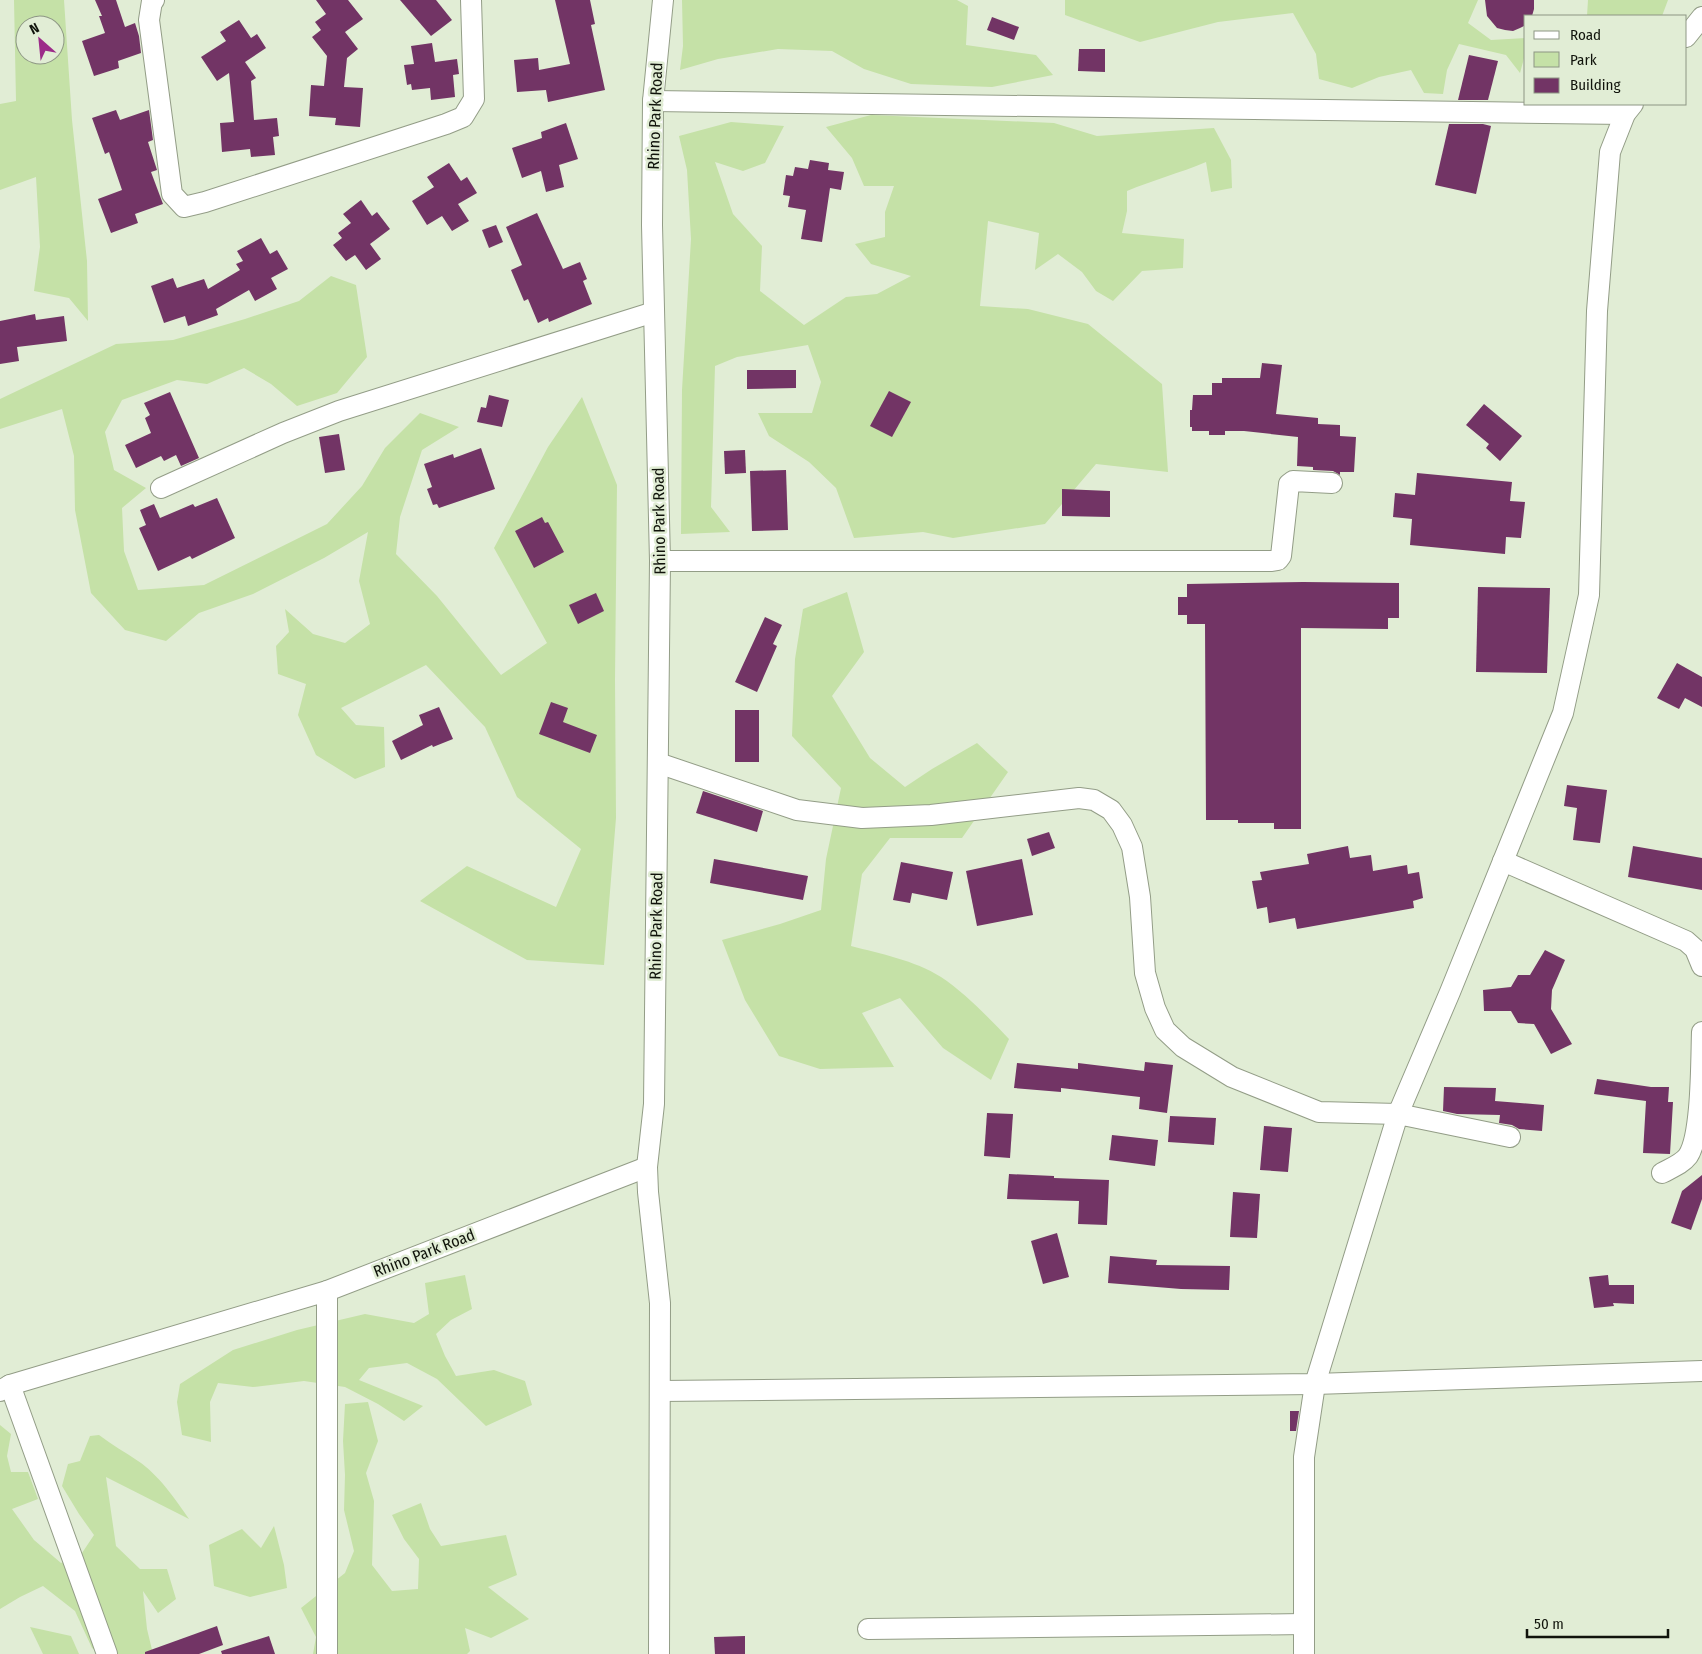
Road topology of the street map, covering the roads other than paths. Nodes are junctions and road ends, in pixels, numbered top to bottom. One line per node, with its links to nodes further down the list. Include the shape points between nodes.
1 (154, 0): 2 (street, via 149,20 172,194 184,207 463,117 474,99)
2 (471, 0)
3 (663, 0): 6 (street, Rhino Park Road)
4 (1702, 17): 5 (street)
5 (1687, 37)
6 (653, 101): 7 (street); 8 (street, Rhino Park Road)
7 (1629, 109): 13 (street, via 1610,152 1598,301 1589,595 1563,713)
8 (654, 312): 10 (street, via 338,411); 11 (street, Rhino Park Road)
9 (1332, 483): 11 (street, via 1293,481 1289,484 1281,556 1272,561)
10 (161, 488)
11 (660, 561): 12 (street, Rhino Park Road)
12 (658, 763): 16 (street, via 797,810 862,818 931,815 1079,798 1094,800 1110,810 1122,825 1132,847 1140,897 1145,973 1165,1030 1183,1047 1232,1077 1320,1112); 18 (street, Rhino Park Road, via 654,1104)
13 (1503, 861): 14 (street, via 1686,941 1695,949); 16 (street)
14 (1702, 966)
15 (1702, 1032): 19 (street, via 1699,1124 1689,1155)
16 (1398, 1114): 17 (street); 22 (street)
17 (1510, 1137)
18 (647, 1167): 20 (street, Rhino Park Road); 24 (street, via 660,1303)
19 (1662, 1173)
20 (327, 1291): 23 (street, Rhino Park Road); 28 (street)
21 (1702, 1371): 22 (street)
22 (1314, 1384): 24 (street); 25 (street, via 1304,1457)
23 (5, 1388): 27 (street)
24 (660, 1391): 29 (street)
25 (1304, 1624): 26 (street); 30 (street)
26 (868, 1629)
27 (107, 1654)
28 (327, 1654)
29 (659, 1654)
30 (1304, 1654)

